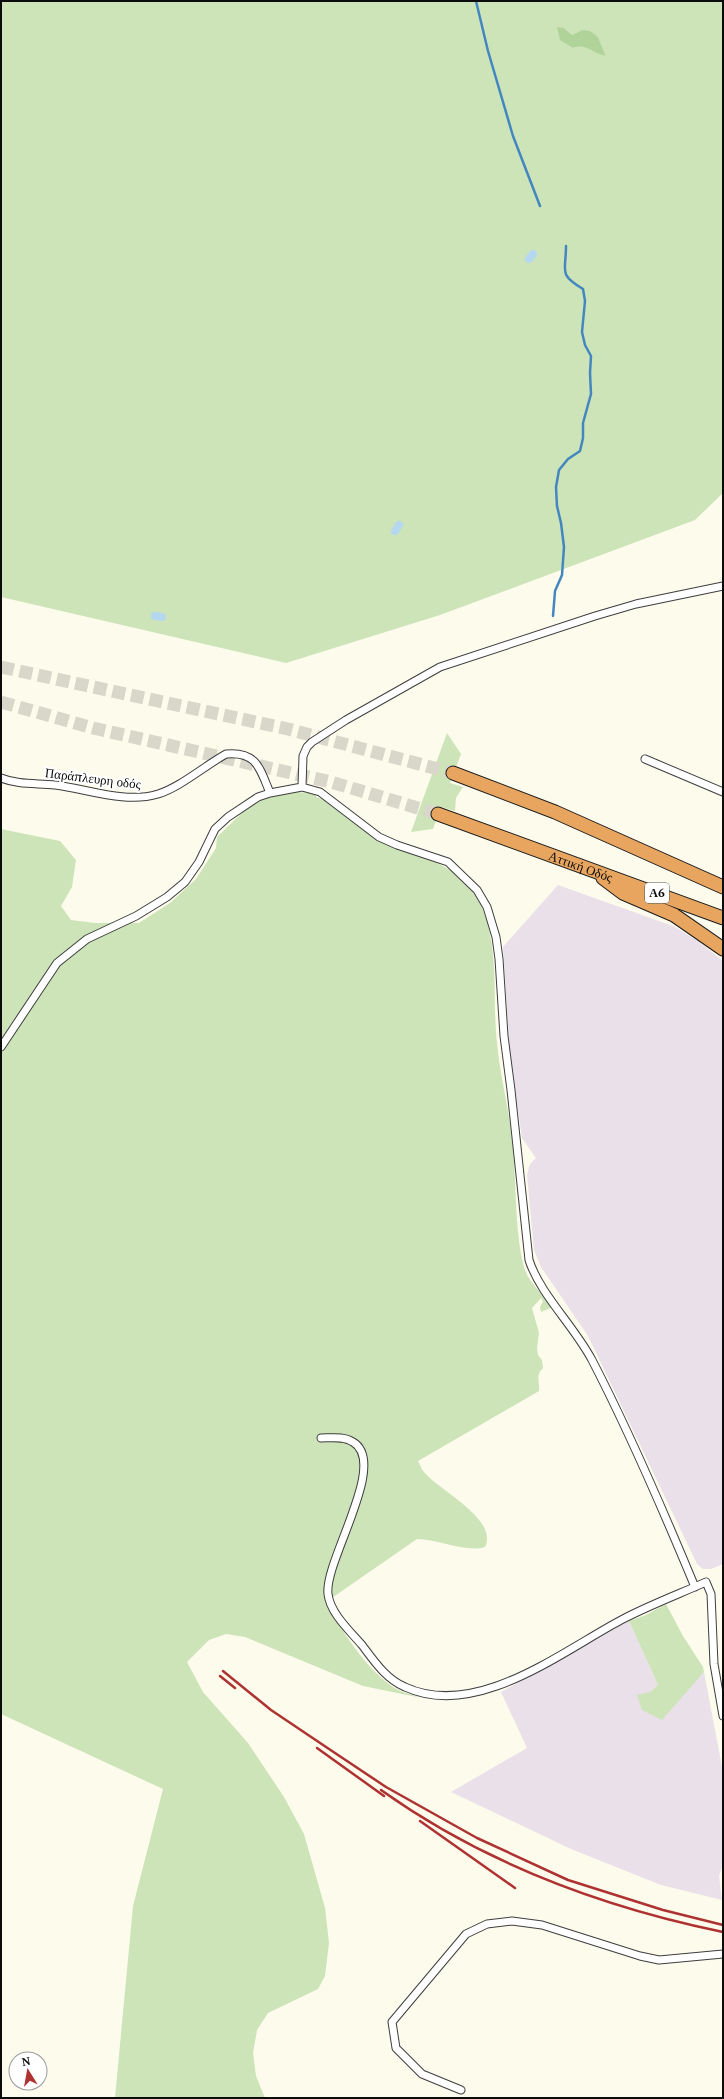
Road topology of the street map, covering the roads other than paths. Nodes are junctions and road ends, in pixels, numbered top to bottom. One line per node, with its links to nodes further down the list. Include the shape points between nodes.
1 (723, 586): 5 (street, via 609,612 440,667 312,742 303,756)
2 (645, 759): 6 (street)
3 (453, 774): 9 (highway, Α6, via 555,812)
4 (1, 778): 7 (street, Παράπλευρη οδός, via 22,783 142,798 170,789 226,754 236,753 254,760)
5 (302, 787): 7 (street); 17 (street, via 320,792 379,836 397,845 448,862 478,890 487,907 496,936 499,959 504,1036 529,1260 536,1278 572,1327 591,1360 658,1501)
6 (723, 792)
7 (270, 793): 15 (street, via 248,803 218,825 199,862 185,882 167,897 136,916 87,939 57,963)
8 (438, 814): 10 (highway, Αττική Οδός / Α6)
9 (657, 856): 11 (highway); 12 (highway, Α6)
10 (592, 869): 13 (highway, Αττική Οδός / Α6); 14 (highway, via 623,893 674,915)
11 (723, 879)
12 (723, 887)
13 (723, 918)
14 (723, 949)
15 (1, 1047)
16 (321, 1438): 17 (street, via 347,1439 354,1442 361,1448 365,1463 349,1523 329,1578 327,1588 331,1606 380,1668 391,1679 415,1692 429,1695 465,1694 501,1685 624,1619)
17 (695, 1587): 18 (street, via 706,1582 711,1594 714,1664)
18 (723, 1716)
19 (723, 1954): 20 (street, via 659,1960 542,1925 512,1922 487,1924 466,1934 392,2022 396,2048 422,2074)
20 (461, 2090)

